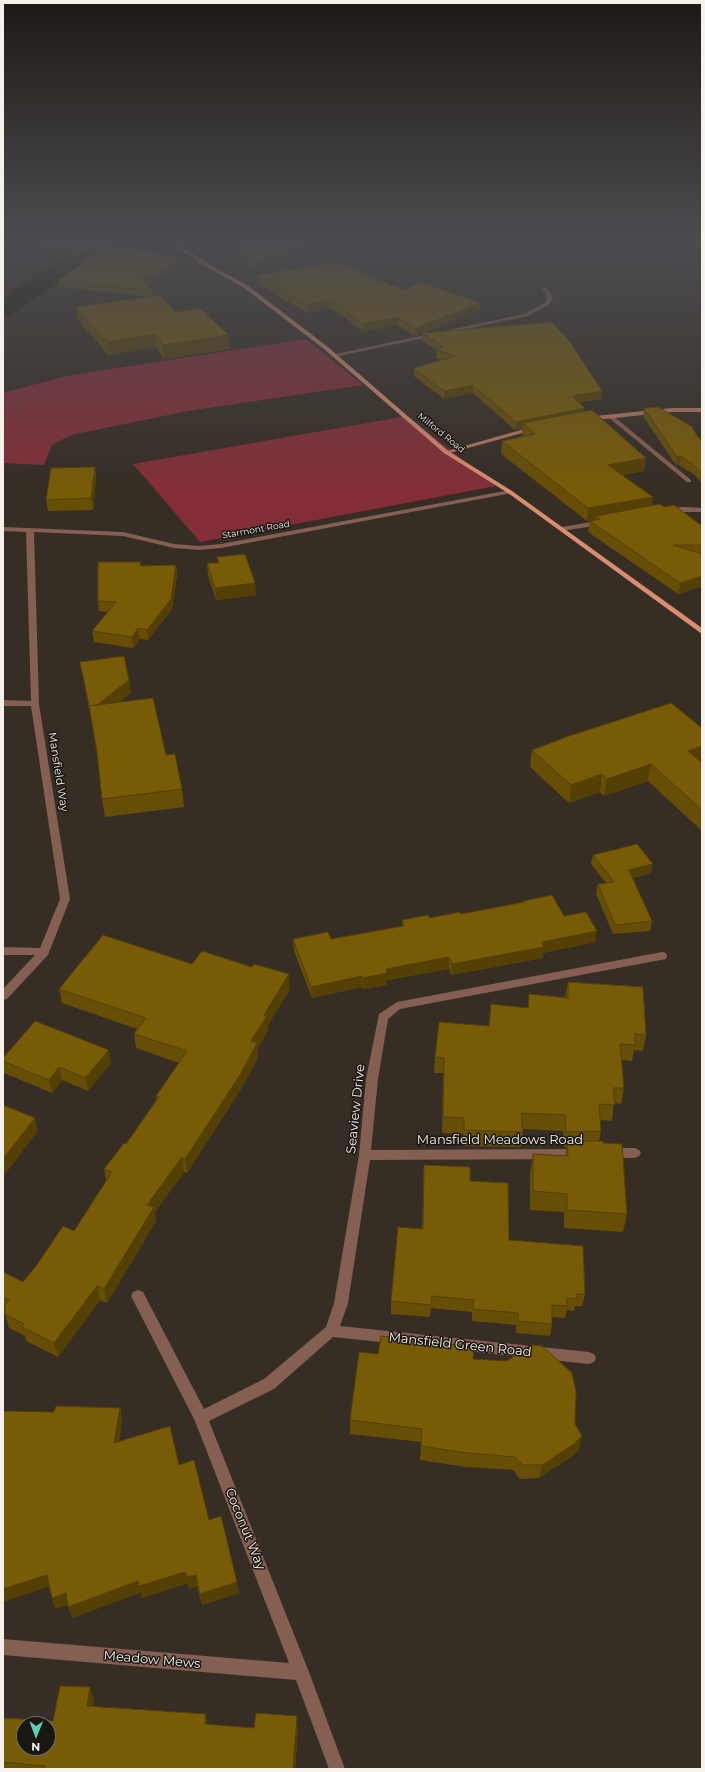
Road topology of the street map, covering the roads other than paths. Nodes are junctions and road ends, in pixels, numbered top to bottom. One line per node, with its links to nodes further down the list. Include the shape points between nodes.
1 (296, 326): 3 (main road, Milford Road)
2 (475, 326): 3 (street)
3 (334, 355): 8 (main road, Milford Road)
4 (702, 410): 5 (street)
5 (610, 416): 6 (street); 9 (street)
6 (576, 420)
7 (546, 426): 8 (street)
8 (446, 452): 10 (main road, Milford Road)
9 (689, 481)
10 (510, 492): 15 (street, Starmont Road, via 199,548 174,546 123,534); 16 (main road, Milford Road)
11 (702, 510): 12 (street, via 685,508)
12 (658, 512)
13 (613, 520): 16 (street)
14 (3, 529): 15 (street, Starmont Road)
15 (30, 530): 19 (street, Mansfield Way)
16 (562, 530): 17 (main road, Milford Road)
17 (702, 632)
18 (3, 703): 19 (street)
19 (35, 704): 21 (street, Mansfield Way, via 65,899)
20 (3, 951): 21 (street)
21 (44, 952): 23 (street, Mansfield Way)
22 (662, 956): 27 (street, Seaview Drive, via 397,1006 383,1017 372,1079)
23 (3, 996)
24 (603, 1153): 25 (street)
25 (635, 1153)
26 (587, 1154): 27 (street, Mansfield Meadows Road)
27 (365, 1155): 29 (street, Seaview Drive, via 341,1303)
28 (138, 1296): 31 (street, Coconut Way)
29 (331, 1331): 30 (street, Mansfield Green Road); 31 (street, Seaview Drive, via 269,1384)
30 (589, 1358)
31 (201, 1418): 33 (street, Coconut Way)
32 (3, 1647): 33 (street, Meadow Mews)
33 (301, 1672): 34 (street, Coconut Way)
34 (338, 1769)

